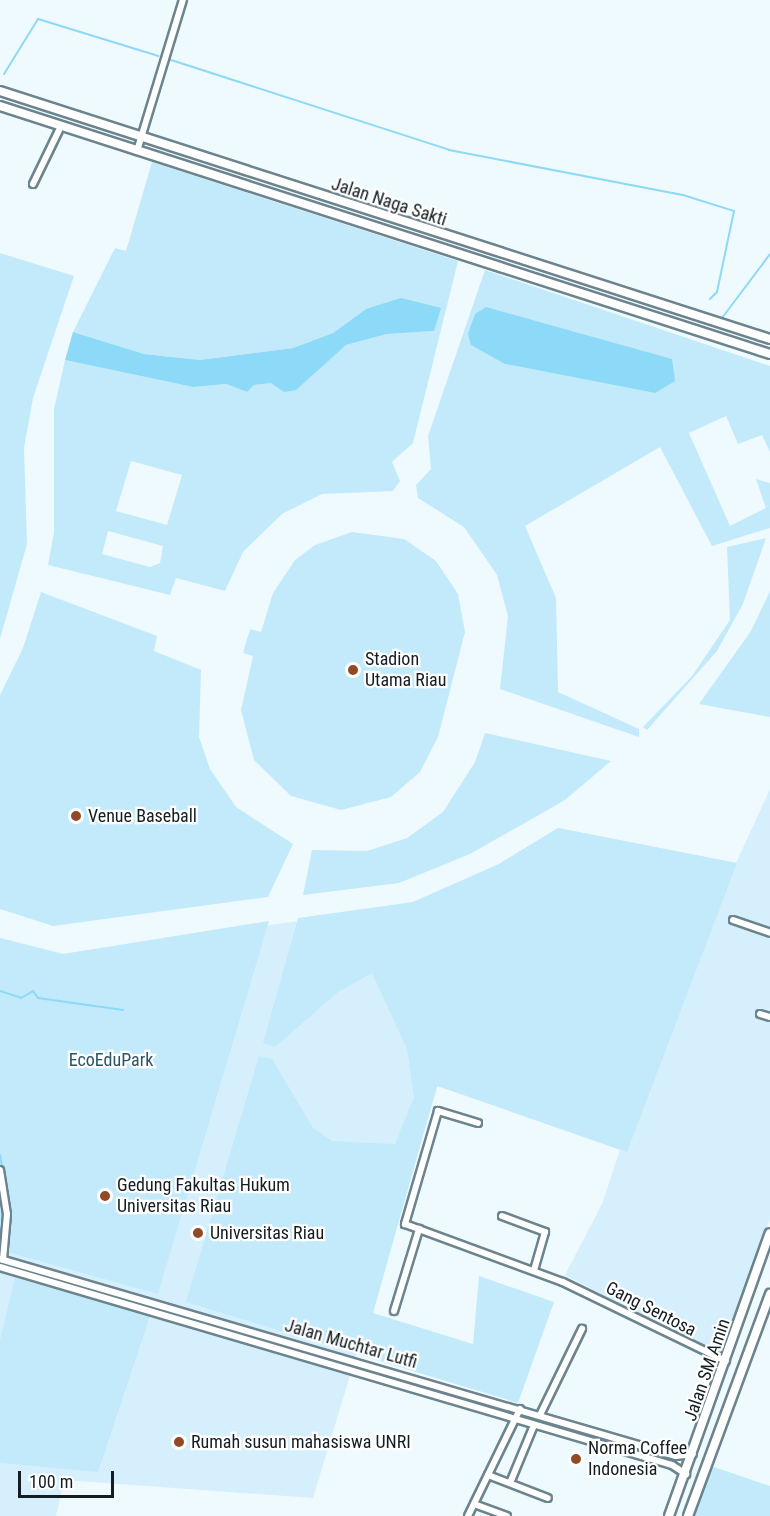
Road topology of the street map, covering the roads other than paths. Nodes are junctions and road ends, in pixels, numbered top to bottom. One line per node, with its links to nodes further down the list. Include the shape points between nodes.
1 (183, 0): 5 (street)
2 (0, 91): 5 (main road, Jalan Naga Sakti)
3 (0, 106): 4 (main road, Jalan Naga Sakti)
4 (61, 126): 6 (main road, Jalan Naga Sakti); 7 (street)
5 (139, 136): 6 (street); 8 (main road, Jalan Naga Sakti)
6 (137, 151): 9 (main road, Jalan Naga Sakti)
7 (33, 184)
8 (770, 339)
9 (770, 354)
10 (733, 920): 11 (street)
11 (770, 933)
12 (760, 1014): 13 (street)
13 (770, 1017)
14 (478, 1124): 17 (street, via 438,1111 405,1224)
15 (0, 1170): 19 (street, via 7,1214)
16 (502, 1216): 21 (street, via 545,1232)
17 (419, 1229): 21 (street, Gang Sentosa); 23 (street)
18 (770, 1233): 25 (main road, Jalan SM Amin)
19 (2, 1259): 26 (street, Jalan Muchtar Lutfi)
20 (0, 1267): 28 (street, Jalan Muchtar Lutfi)
21 (534, 1270): 25 (street, Gang Sentosa)
22 (770, 1294): 39 (main road, Jalan SM Amin)
23 (394, 1311)
24 (582, 1329): 27 (street)
25 (727, 1361): 30 (main road, Jalan SM Amin)
26 (520, 1408): 27 (street, Jalan Muchtar Lutfi); 28 (street)
27 (540, 1415): 30 (street, Jalan Muchtar Lutfi, via 676,1456)
28 (515, 1420): 29 (street, Jalan Muchtar Lutfi); 32 (street)
29 (534, 1425): 31 (street, Jalan Muchtar Lutfi, via 672,1465); 33 (street)
30 (693, 1454): 31 (main road, Jalan SM Amin)
31 (686, 1474): 38 (main road, Jalan SM Amin)
32 (489, 1475): 33 (street); 35 (street)
33 (510, 1484): 34 (street)
34 (548, 1498)
35 (474, 1504): 36 (street); 37 (street)
36 (468, 1516)
37 (507, 1516)
38 (669, 1516)
39 (688, 1516)

